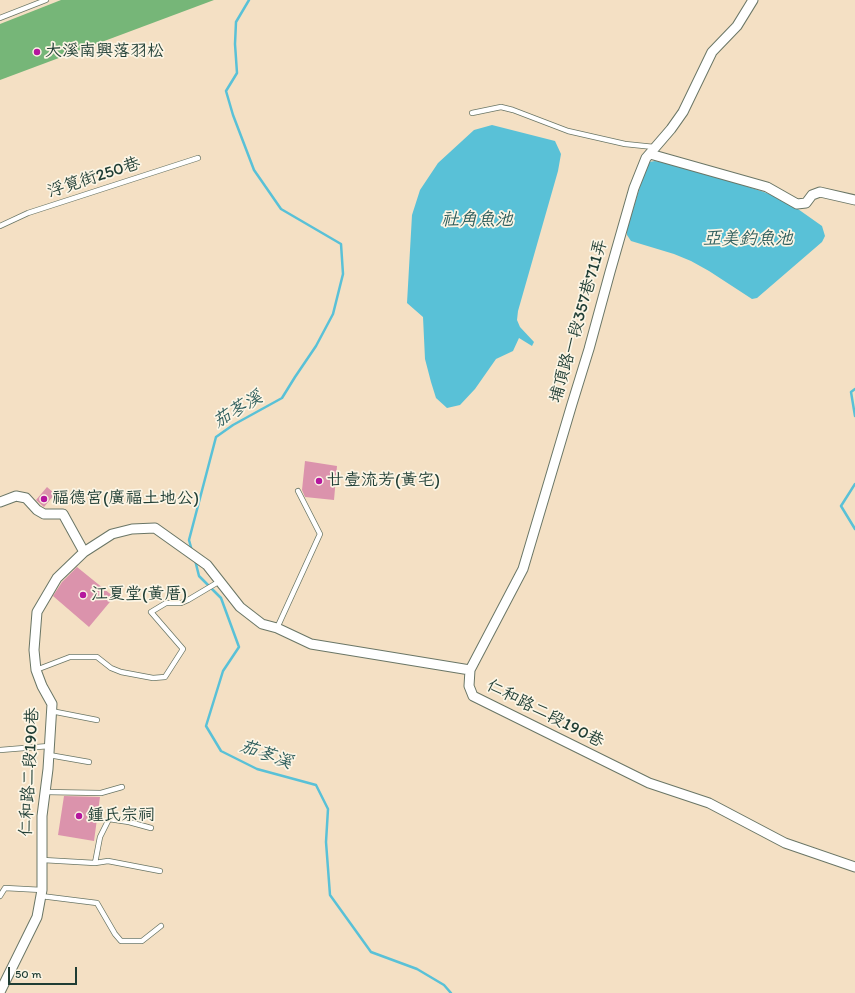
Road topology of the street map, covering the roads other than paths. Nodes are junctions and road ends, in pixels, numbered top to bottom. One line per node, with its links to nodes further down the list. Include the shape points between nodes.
1 (46, 0): 3 (lane)
2 (753, 0): 5 (street, 埔頂路一段357巷711弄, via 737,26 712,52 683,112)
3 (0, 18)
4 (472, 113): 5 (lane, via 501,107 568,131)
5 (653, 150): 7 (street, via 767,187 797,204 806,203 812,195 820,192); 15 (street, 埔頂路一段357巷711弄, via 646,158 634,188 523,569)
6 (198, 158): 8 (lane, 浮筧街250巷, via 28,213)
7 (855, 200)
8 (0, 226)
9 (298, 491): 13 (lane, via 320,534)
10 (0, 502): 11 (street, via 16,496 26,498 44,514 63,514)
11 (84, 552): 12 (street, 仁和路二段190巷, via 112,534 132,529 155,528 207,565); 14 (street, 仁和路二段190巷, via 57,578 37,612 34,650)
12 (220, 581): 13 (street, 仁和路二段190巷, via 240,606 262,624); 14 (lane, via 188,600 181,603 166,603 151,612 183,649 165,678 121,672 97,657 70,657)
13 (277, 628): 15 (street, 仁和路二段190巷, via 311,644)
14 (36, 670): 16 (street, 仁和路二段190巷, via 52,704)
15 (470, 670): 27 (street, 仁和路二段190巷, via 469,686 473,696 649,783 709,803 785,843)
16 (51, 711): 17 (lane); 18 (street, 仁和路二段190巷)
17 (97, 720)
18 (49, 746): 19 (lane); 20 (street, 仁和路二段190巷)
19 (0, 750)
20 (49, 755): 21 (lane); 23 (street, 仁和路二段190巷)
21 (89, 762)
22 (122, 787): 23 (lane, via 101,793)
23 (45, 792): 25 (street, 仁和路二段190巷, via 42,816)
24 (151, 828): 26 (lane, via 109,819 100,838)
25 (43, 860): 26 (lane); 29 (street, 仁和路二段190巷)
26 (95, 863): 28 (lane, via 108,861)
27 (855, 867)
28 (160, 871)
29 (42, 893): 30 (lane, via 5,888); 31 (lane, via 97,903 121,941 142,941); 32 (street, 仁和路二段190巷, via 37,917)
30 (0, 896)
31 (161, 926)
32 (0, 992)

